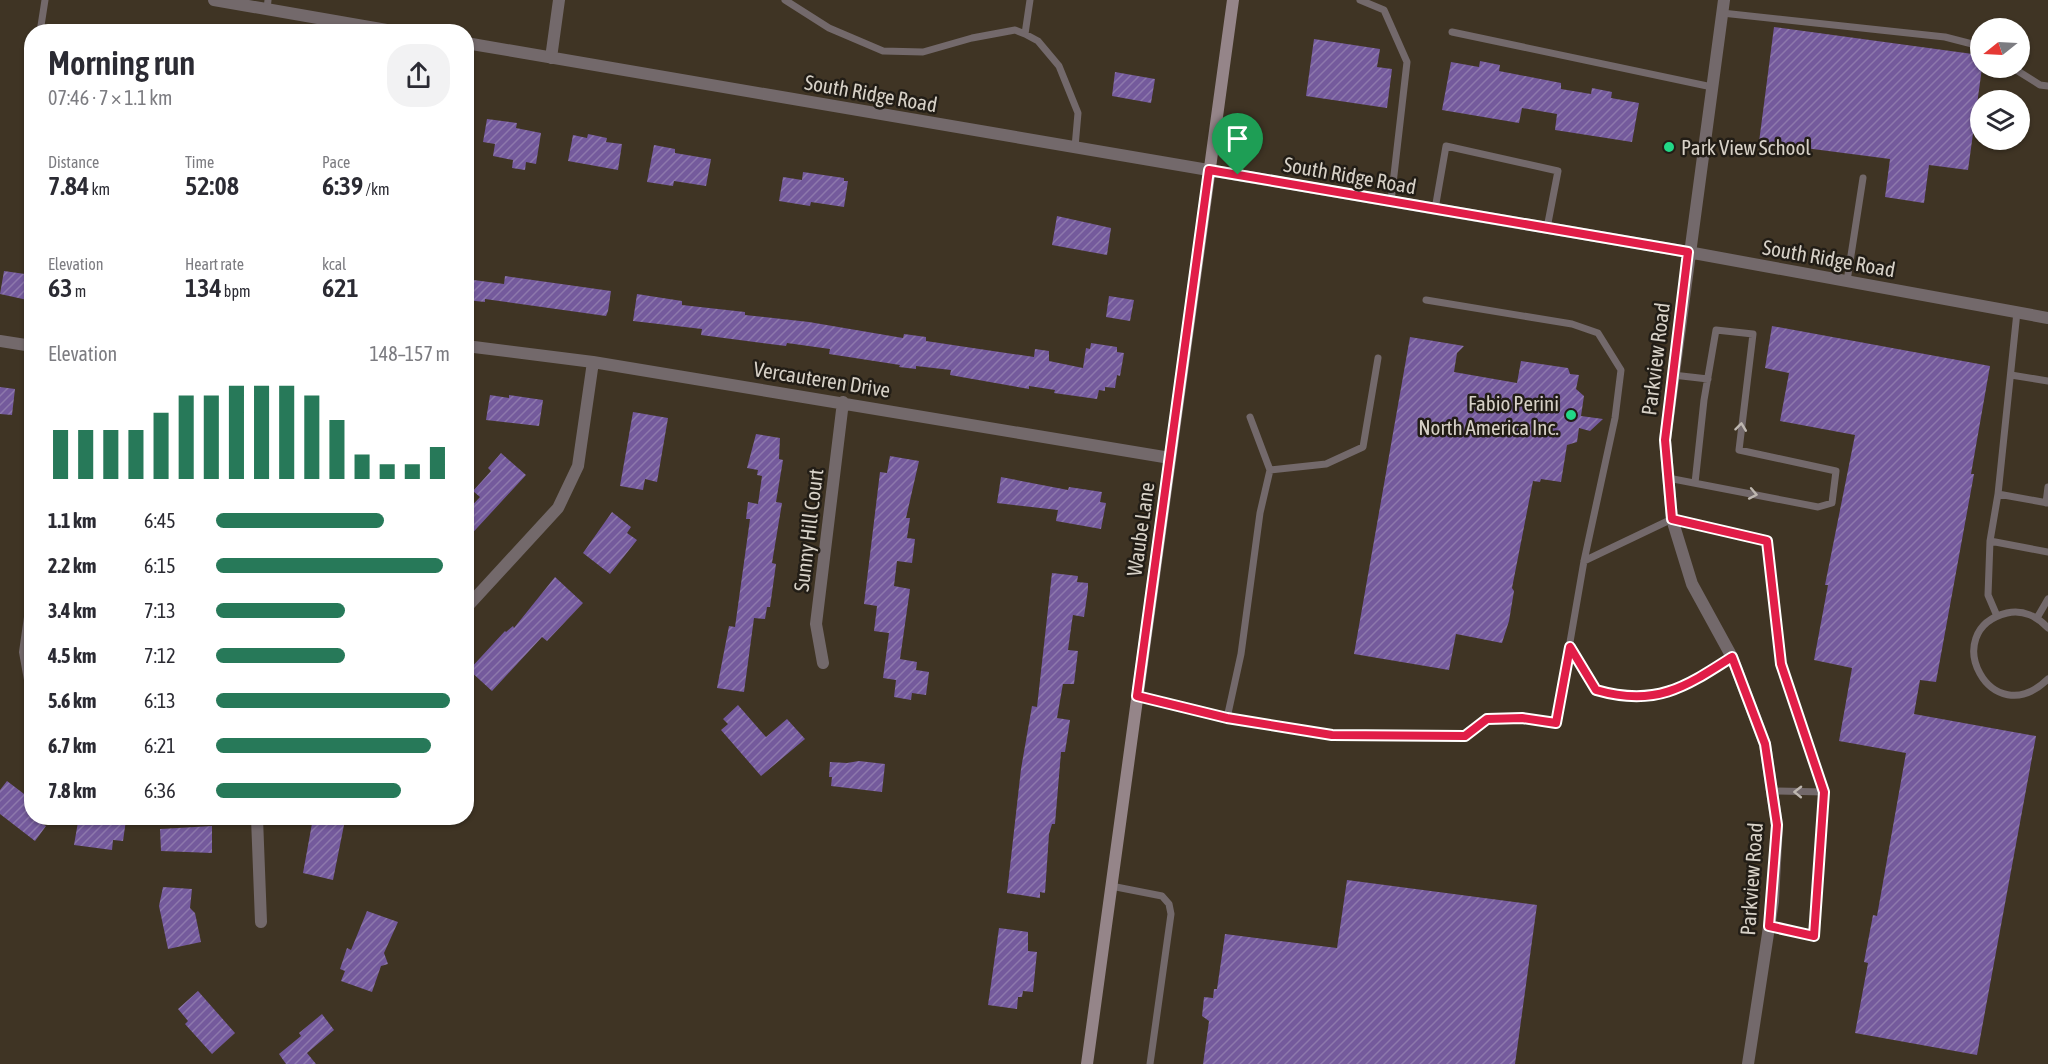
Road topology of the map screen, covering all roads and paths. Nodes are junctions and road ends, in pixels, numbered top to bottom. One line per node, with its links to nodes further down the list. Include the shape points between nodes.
1 (45, 0): 11 (lane)
2 (214, 0): 9 (street)
3 (559, 0): 17 (street)
4 (785, 0): 14 (lane, via 829,28 883,51 923,52 1015,30)
5 (1030, 0): 14 (lane)
6 (1233, 0): 22 (main road, Waube Lane)
7 (1360, 0): 24 (lane, via 1384,10 1407,62)
8 (1724, 0): 10 (street, Parkview Road)
9 (268, 5): 12 (street)
10 (1722, 13): 15 (lane, via 1945,37); 20 (street, Parkview Road)
11 (41, 24)
12 (359, 24)
13 (1452, 32): 20 (lane)
14 (1025, 34): 21 (lane, via 1038,41 1059,66 1078,113)
15 (1970, 43)
16 (474, 44): 17 (street, South Ridge Road)
17 (551, 57): 21 (street, South Ridge Road)
18 (2029, 78): 19 (lane)
19 (2048, 86)
20 (1712, 87): 27 (street, Parkview Road)
21 (1076, 147): 22 (street, South Ridge Road)
22 (1209, 170): 24 (street, South Ridge Road); 43 (main road, Waube Lane)
23 (1863, 178): 28 (lane)
24 (1391, 201): 25 (street, South Ridge Road)
25 (1435, 209): 26 (street, South Ridge Road); 26 (lane, via 1446,146 1558,171)
26 (1546, 228): 27 (street, South Ridge Road)
27 (1688, 252): 28 (street, South Ridge Road); 37 (street, Parkview Road)
28 (1847, 281): 30 (street, South Ridge Road)
29 (1426, 300): 53 (lane, via 1572,324 1598,333 1621,370 1615,418)
30 (2017, 312): 31 (street, South Ridge Road); 38 (lane)
31 (2048, 318)
32 (0, 341): 33 (street)
33 (24, 345)
34 (474, 347): 36 (street, Vercauteren Drive)
35 (1378, 358): 44 (lane, via 1363,447 1326,464)
36 (593, 362): 41 (street, Vercauteren Drive); 54 (street, via 578,466 558,508)
37 (1673, 375): 39 (lane); 45 (street, Parkview Road, via 1665,440)
38 (2011, 375): 40 (lane); 48 (lane)
39 (1708, 379): 46 (lane); 46 (lane, one-way to 39, via 1818,507 1832,503 1836,471 1738,450 1753,334 1716,330)
40 (2048, 381)
41 (843, 402): 43 (street, Vercauteren Drive); 61 (street, Sunny Hill Court, via 816,624)
42 (1250, 417): 44 (lane)
43 (1170, 458): 63 (main road, Waube Lane)
44 (1270, 470): 64 (lane)
45 (1668, 478): 46 (lane); 50 (street, Parkview Road)
46 (1695, 483)
47 (2048, 487): 49 (lane)
48 (1998, 494): 49 (lane); 51 (lane)
49 (2047, 503)
50 (1672, 519): 53 (lane); 60 (street, Parkview Road, via 1692,584); 66 (lane, via 1767,541 1781,664)
51 (1990, 541): 52 (lane); 56 (lane, via 1988,595)
52 (2048, 552)
53 (1584, 561): 59 (lane)
54 (474, 599)
55 (2048, 599): 57 (lane)
56 (1997, 616): 57 (lane, via 2010,612); 62 (lane, via 1977,635 1974,648 1979,675 1988,686 2013,696 2027,694)
57 (2037, 618): 58 (lane)
58 (2048, 628)
59 (1570, 647): 60 (lane, via 1596,690 1618,696 1651,697 1687,686); 64 (lane, via 1556,723 1522,718 1487,719 1465,736 1332,735)
60 (1732, 657): 65 (street, Parkview Road, via 1765,744)
61 (823, 663)
62 (2048, 679)
63 (1137, 696): 64 (lane); 68 (main road, Waube Lane)
64 (1227, 718)
65 (1772, 791): 66 (lane, one-way to 65); 70 (street, Parkview Road, via 1777,825)
66 (1824, 792): 70 (lane, via 1814,936)
67 (257, 825): 69 (street)
68 (1111, 886): 71 (main road, Waube Lane); 72 (lane, via 1162,896 1169,904 1171,914)
69 (261, 922)
70 (1769, 926): 73 (street, Parkview Road)
71 (1087, 1064)
72 (1150, 1064)
73 (1748, 1064)

